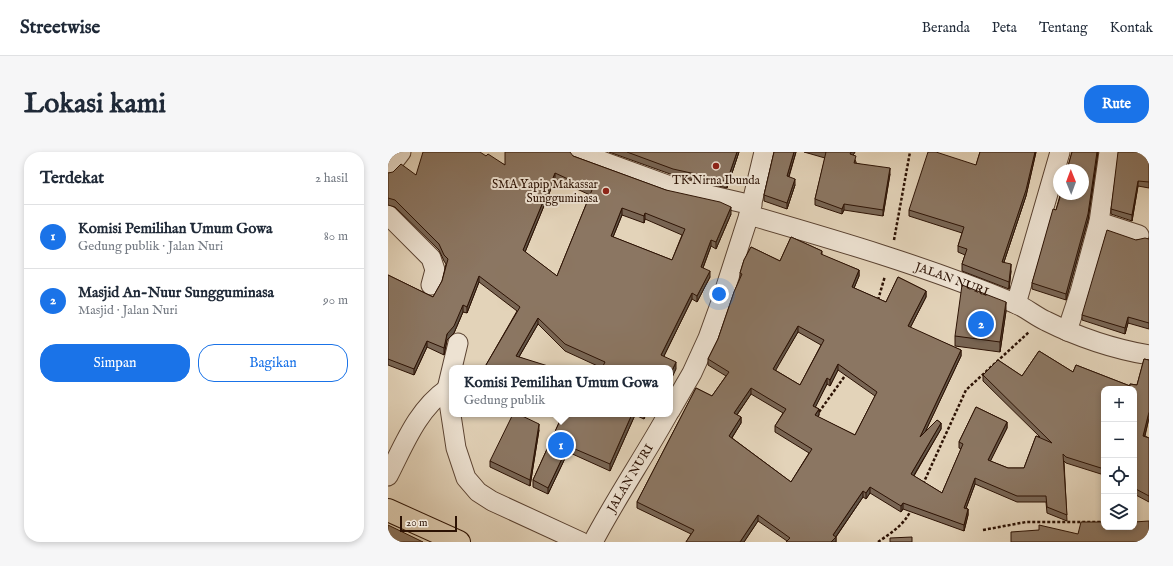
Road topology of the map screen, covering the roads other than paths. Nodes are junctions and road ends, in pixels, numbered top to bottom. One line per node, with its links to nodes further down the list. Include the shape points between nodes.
1 (401, 152): 6 (street)
2 (577, 152): 7 (street, JALAN NURI, via 670,186)
3 (764, 152): 7 (street)
4 (1060, 152): 12 (street)
5 (1109, 152): 9 (street)
6 (388, 169)
7 (750, 210): 12 (street, JALAN NURI, via 890,257); 20 (street, via 708,338)
8 (388, 215): 11 (street, via 430,258 435,270)
9 (1099, 222): 10 (street); 13 (street)
10 (1139, 235)
11 (431, 285)
12 (1016, 304): 13 (street, JALAN NURI)
13 (1067, 331): 15 (street, JALAN NURI)
14 (458, 343): 16 (street)
15 (1149, 355)
16 (453, 365)
17 (449, 381): 18 (street)
18 (447, 390): 19 (street); 23 (street, via 433,399 424,410)
19 (449, 403)
20 (673, 406)
21 (451, 417): 26 (street, via 456,448 466,478 478,492)
22 (666, 417): 27 (street, JALAN NURI)
23 (389, 474)
24 (388, 510): 25 (highway)
25 (459, 542)
26 (581, 542)
27 (593, 542)

